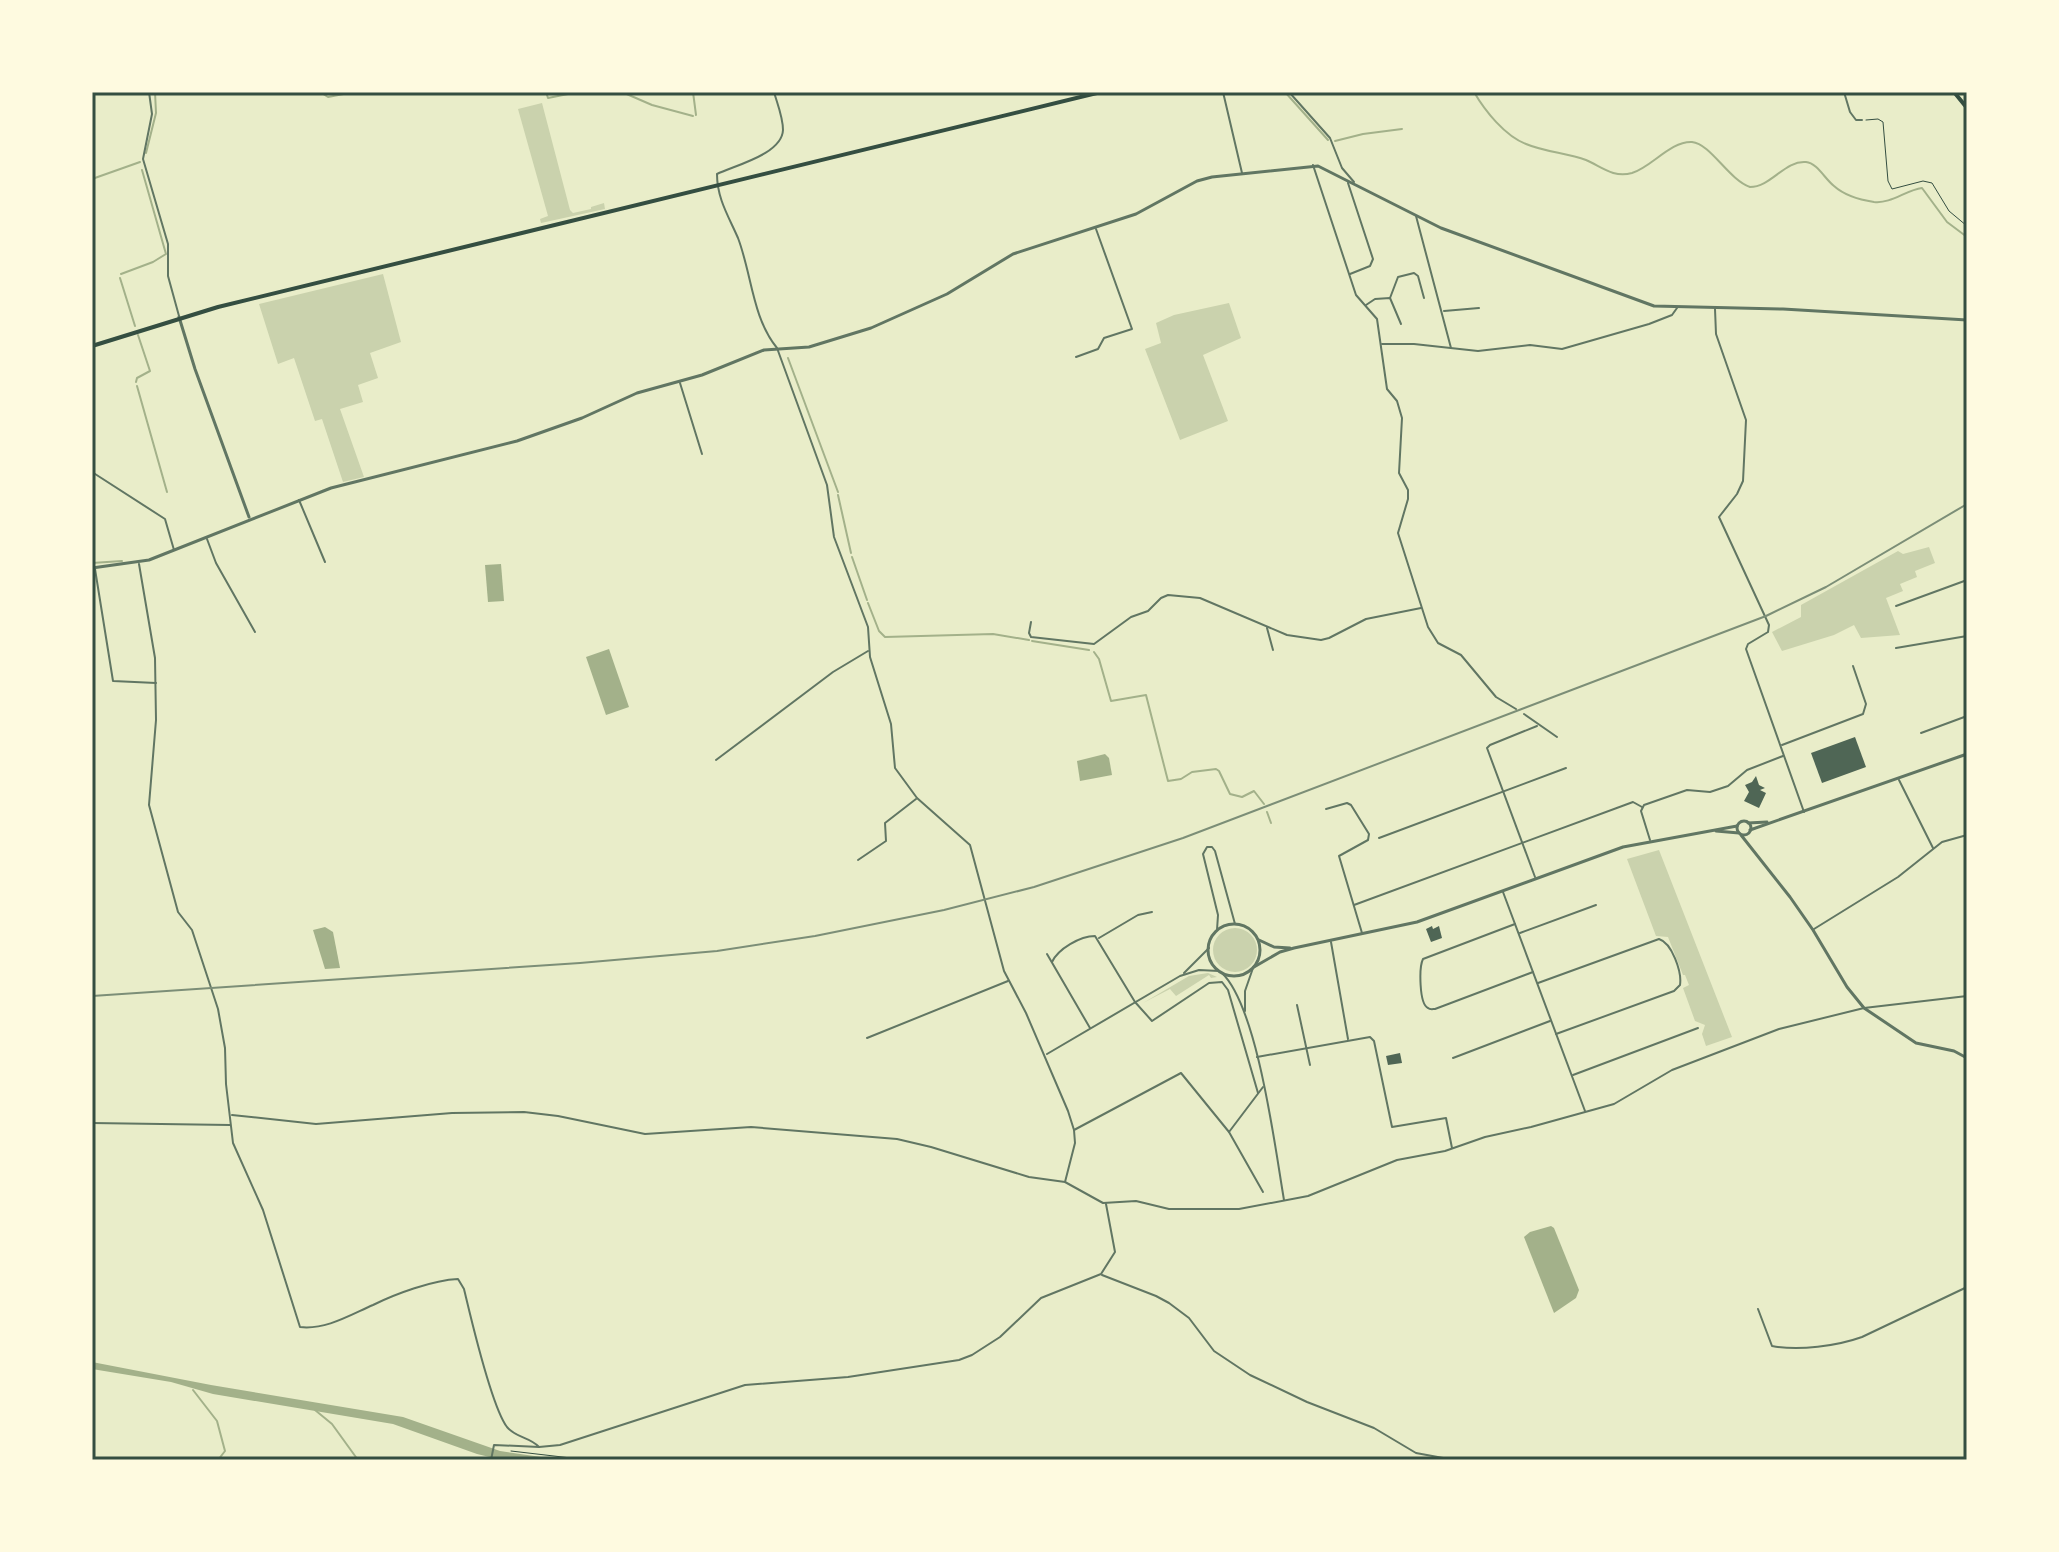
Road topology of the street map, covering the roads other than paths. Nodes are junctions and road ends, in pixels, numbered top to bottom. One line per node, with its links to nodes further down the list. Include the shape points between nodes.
1 (149, 92): 25 (street, via 152,114 143,159 168,244 168,276)
2 (774, 92): 14 (street, via 783,127 780,140 771,151 717,174)
3 (1101, 92): 14 (main road)
4 (1223, 92): 11 (street)
5 (1289, 92): 13 (street, via 1330,138 1342,168)
6 (1844, 92): 9 (street, via 1852,116)
7 (1953, 93): 8 (main road)
8 (1967, 108)
9 (1862, 120)
10 (1313, 165): 11 (street); 12 (street); 17 (street)
11 (1242, 174): 16 (street, via 1197,181 1155,206)
12 (1347, 180): 13 (street); 17 (street, via 1373,259 1370,266)
13 (1355, 183): 15 (street)
14 (717, 185): 25 (main road); 30 (street, via 764,332)
15 (1416, 216): 23 (street, via 1647,304); 24 (street)
16 (1096, 228): 30 (street, via 1013,254 883,324 809,347); 32 (street, via 1132,329 1104,338 1098,349)
17 (1349, 274): 20 (street)
18 (1390, 298): 19 (street, via 1398,277 1414,273); 20 (street); 27 (street)
19 (1424, 298)
20 (1365, 306): 28 (street, via 1377,319)
21 (1715, 307): 23 (street); 26 (street); 61 (street, via 1716,334 1746,420 1743,481 1719,517 1769,627 1746,646)
22 (1479, 308): 24 (street)
23 (1677, 308): 31 (street, via 1649,324 1562,349)
24 (1442, 311): 31 (street)
25 (179, 317): 29 (main road); 37 (street)
26 (1967, 320)
27 (1401, 324)
28 (1381, 344): 31 (street); 45 (street, via 1387,389 1402,418 1399,473 1408,499 1398,533)
29 (92, 346)
30 (777, 348): 33 (street); 51 (street, via 827,485 834,537 868,627)
31 (1452, 349)
32 (1076, 357)
33 (679, 381): 34 (street); 36 (street, via 517,441)
34 (702, 454)
35 (92, 472): 39 (street, via 165,519)
36 (299, 499): 37 (street); 40 (street)
37 (249, 519): 38 (street)
38 (206, 538): 39 (street); 48 (street)
39 (174, 551): 41 (street)
40 (325, 562)
41 (139, 563): 42 (street); 54 (street)
42 (93, 568): 54 (street, via 113,681)
43 (1967, 580): 44 (street)
44 (1896, 606)
45 (1422, 608): 47 (street, via 1366,619 1324,640); 55 (street, via 1435,640 1461,655 1496,697)
46 (1031, 622): 47 (street, via 1031,637 1094,644 1173,595 1205,599)
47 (1266, 626): 52 (street)
48 (255, 632)
49 (1967, 636): 50 (street)
50 (1896, 648)
51 (869, 650): 64 (street); 68 (street, via 891,724 895,768)
52 (1273, 650)
53 (1853, 666): 61 (street, via 1866,704 1863,714)
54 (156, 683): 130 (street, via 149,805 178,912 192,930 218,1009)
55 (1516, 709)
56 (1524, 714): 58 (street)
57 (1967, 716): 59 (street)
58 (1537, 726): 60 (street); 67 (street, via 1489,745)
59 (1921, 733)
60 (1557, 737)
61 (1781, 746): 63 (street)
62 (1967, 754): 66 (street)
63 (1784, 756): 69 (street, via 1747,770 1728,786 1710,792 1687,790); 71 (street)
64 (716, 760)
65 (1566, 768): 67 (street)
66 (1898, 779): 71 (street); 83 (street)
67 (1503, 791): 79 (street); 81 (street)
68 (917, 798): 84 (street, via 885,823 886,841); 107 (street, via 970,845)
69 (1642, 807): 80 (street); 81 (street, via 1633,802)
70 (1326, 809): 87 (street, via 1351,805 1369,834 1368,840 1339,854)
71 (1804, 813): 72 (street)
72 (1771, 821): 73 (street); 76 (street)
73 (1748, 823): 74 (street); 76 (street)
74 (1737, 826): 75 (street); 77 (street)
75 (1712, 831): 77 (street); 80 (street)
76 (1750, 831): 77 (street); 82 (street)
77 (1740, 834): 82 (street)
78 (1967, 835): 83 (street)
79 (1379, 838)
80 (1650, 841): 85 (street)
81 (1522, 843): 85 (street); 87 (street)
82 (1751, 844): 93 (street)
83 (1933, 848): 93 (street, via 1898,877)
84 (858, 860)
85 (1535, 879): 86 (street)
86 (1503, 890): 91 (street); 94 (street, via 1417,922)
87 (1354, 905): 94 (street)
88 (1596, 905): 95 (street)
89 (1152, 912): 96 (street)
90 (1235, 924): 92 (street); 92 (street, via 1215,852 1207,847 1203,854 1218,913); 97 (street, via 1250,929)
91 (1515, 924): 95 (street); 105 (street, via 1421,961 1424,1005 1432,1010 1443,1007)
92 (1217, 930): 99 (street)
93 (1813, 930): 112 (street)
94 (1362, 934): 98 (street)
95 (1519, 934): 105 (street)
96 (1098, 939): 102 (street, via 1086,936 1057,953); 110 (street)
97 (1258, 940): 100 (street); 103 (street, via 1260,953)
98 (1331, 940): 100 (street); 119 (street)
99 (1209, 948): 104 (street, via 1211,961); 106 (street)
100 (1294, 948): 103 (street)
101 (1047, 954): 102 (street)
102 (1052, 962): 115 (street)
103 (1253, 967): 104 (street, via 1238,975); 113 (street)
104 (1221, 972): 106 (street, via 1199,970); 113 (street)
105 (1533, 972): 108 (street)
106 (1180, 976): 110 (street)
107 (1009, 980): 118 (street); 121 (street)
108 (1538, 983): 114 (street); 117 (street, via 1659,939 1668,943 1681,978 1670,992)
109 (1967, 996): 112 (street)
110 (1135, 1002): 115 (street); 128 (street, via 1152,1021 1209,983 1225,984)
111 (1297, 1005): 120 (street)
112 (1864, 1008): 124 (street, via 1911,1041); 129 (street, via 1759,1036)
113 (1245, 1012): 122 (street)
114 (1551, 1020): 117 (street); 123 (street)
115 (1090, 1028): 121 (street)
116 (1698, 1028): 126 (street)
117 (1556, 1034): 126 (street)
118 (867, 1038)
119 (1348, 1040): 120 (street); 135 (street, via 1373,1039 1392,1127 1446,1118)
120 (1306, 1047): 122 (street); 125 (street)
121 (1045, 1055): 133 (street)
122 (1257, 1057): 127 (street)
123 (1453, 1058)
124 (1967, 1058)
125 (1310, 1065)
126 (1572, 1075): 129 (street)
127 (1264, 1086): 128 (street); 138 (street)
128 (1258, 1093): 134 (street)
129 (1586, 1112): 135 (street)
130 (232, 1115): 132 (street); 136 (street, via 316,1124 524,1112 645,1134 776,1129 897,1139 1029,1177)
131 (92, 1123): 132 (street)
132 (230, 1125): 143 (street, via 300,1327 339,1321 392,1297 458,1279 504,1422)
133 (1074, 1130): 134 (street, via 1179,1073); 136 (street)
134 (1229, 1132): 137 (street)
135 (1452, 1149): 138 (street, via 1397,1160)
136 (1065, 1182): 139 (street)
137 (1263, 1192)
138 (1284, 1202): 139 (street, via 1239,1209)
139 (1106, 1203): 140 (street, via 1115,1248)
140 (1101, 1274): 143 (street, via 1041,1298 1000,1337 959,1360 848,1377 745,1385 564,1444); 145 (street, via 1162,1299 1189,1318 1214,1351 1250,1375 1374,1428 1416,1453)
141 (1967, 1287): 142 (street, via 1862,1337 1812,1346 1772,1346)
142 (1758, 1309)
143 (539, 1447): 144 (street, via 497,1444)
144 (491, 1459)
145 (1454, 1460)

